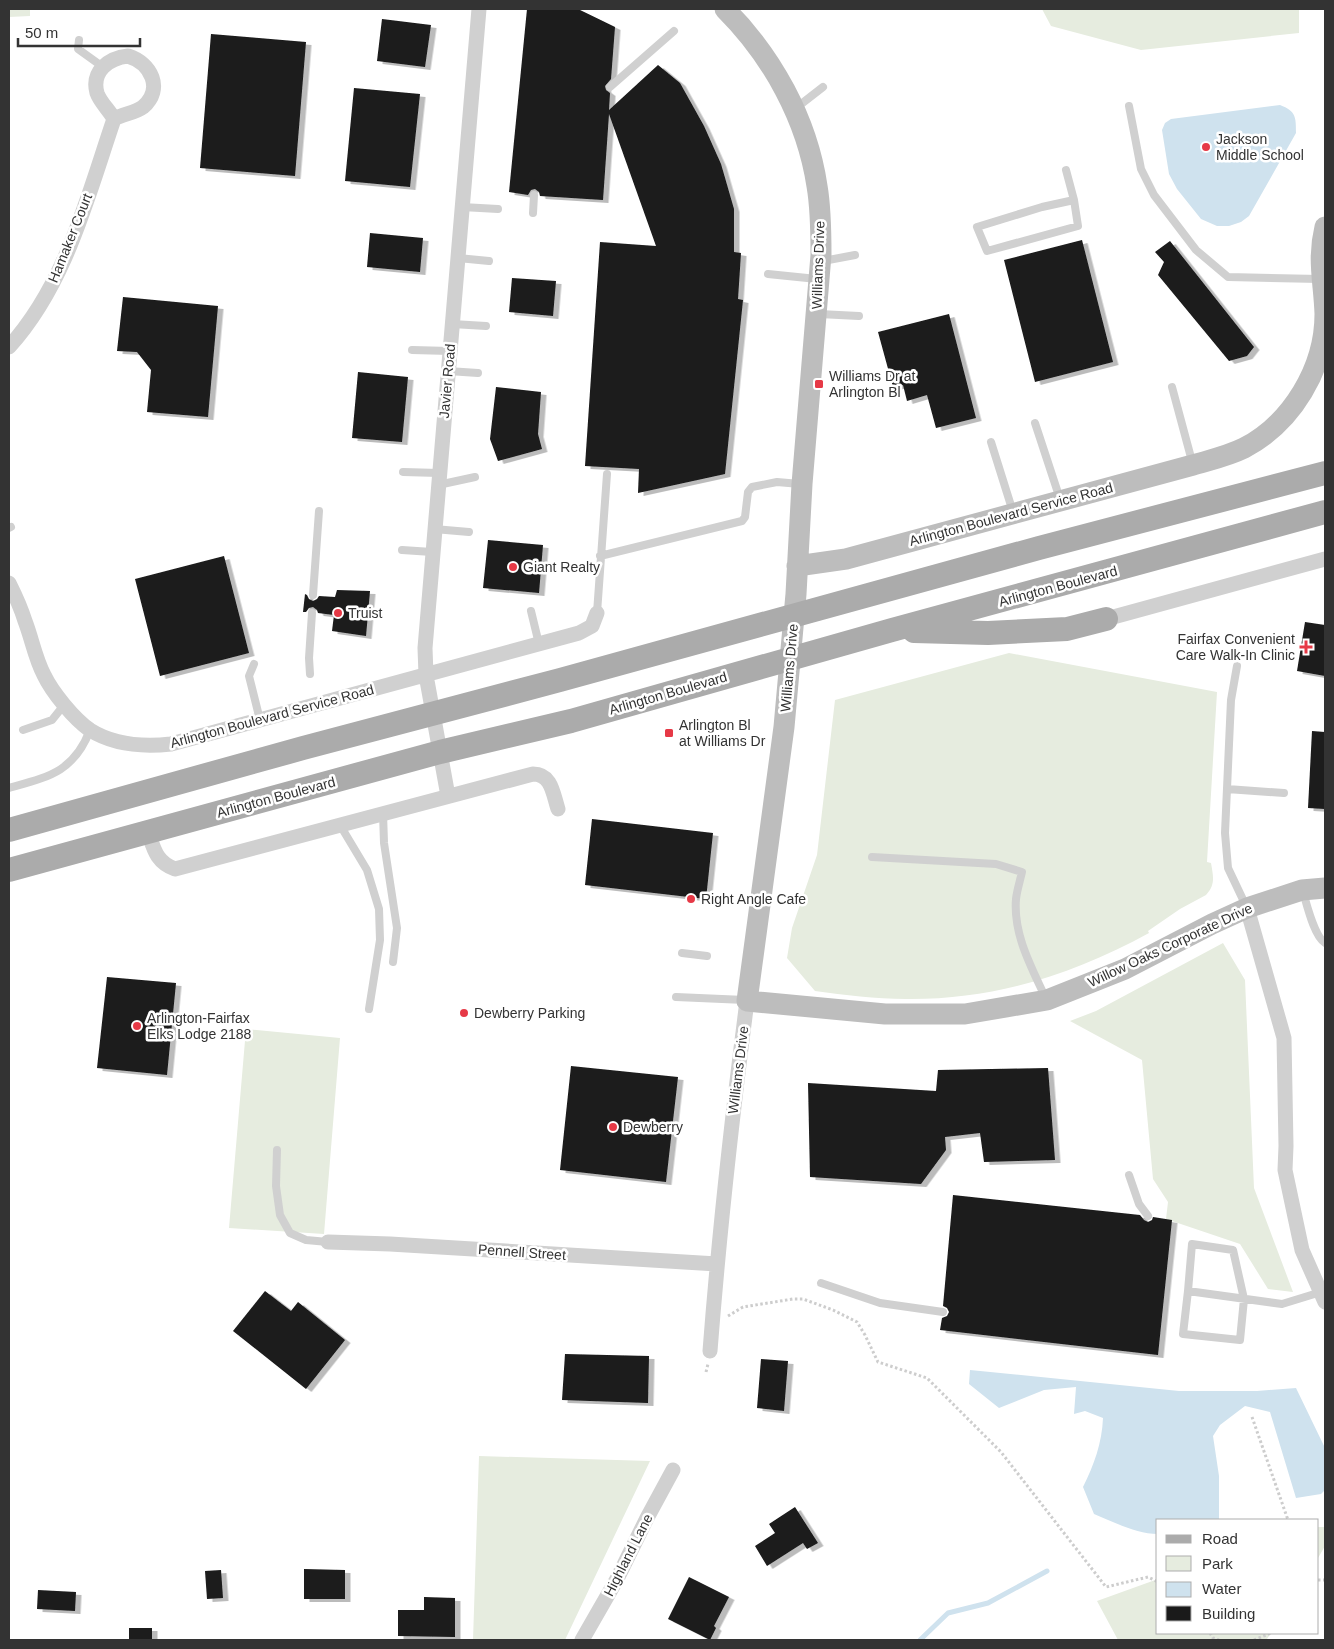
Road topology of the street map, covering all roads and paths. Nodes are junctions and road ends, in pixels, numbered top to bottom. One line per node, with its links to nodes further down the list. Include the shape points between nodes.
1 (479, 9): 14 (street, Javier Road)
2 (725, 9): 9 (street, Williams Drive, via 759,47)
3 (674, 31): 6 (lane)
4 (79, 40): 5 (lane, via 78,49)
5 (102, 66): 10 (street, via 96,84 97,93); 10 (street, via 110,60 128,56 144,64 153,81 153,90 143,106)
6 (610, 87)
7 (824, 87): 9 (lane)
8 (1129, 106): 23 (lane, via 1141,169 1154,195 1196,250 1228,277)
9 (794, 109): 21 (street, Williams Drive, via 817,185 821,220)
10 (114, 119): 28 (street, Hamaker Court, via 68,252 35,313)
11 (1066, 170): 13 (lane)
12 (534, 195): 16 (lane)
13 (1074, 200): 13 (lane, via 1042,208 977,228 987,251 1078,226)
14 (462, 207): 15 (lane); 19 (street, Javier Road)
15 (498, 209)
16 (533, 213)
17 (1325, 227): 23 (street, Arlington Boulevard Service Road)
18 (855, 255): 21 (lane)
19 (458, 258): 20 (lane); 26 (street, Javier Road)
20 (489, 261)
21 (820, 270): 22 (lane); 24 (street, Williams Drive)
22 (768, 274)
23 (1321, 278): 37 (street, Arlington Boulevard Service Road, via 1325,313 1323,338 1302,394 1259,439 1244,448)
24 (817, 314): 25 (lane); 43 (street, Williams Drive)
25 (859, 316)
26 (452, 324): 27 (lane); 30 (street, Javier Road)
27 (486, 326)
28 (9, 347)
29 (412, 350): 30 (lane)
30 (450, 351): 31 (street, Javier Road)
31 (448, 370): 32 (lane); 42 (street, Javier Road)
32 (478, 373)
33 (1172, 387): 37 (lane)
34 (1035, 422): 44 (lane)
35 (991, 442): 48 (lane)
36 (1325, 460): 45 (main road)
37 (1193, 465): 44 (street, Arlington Boulevard Service Road)
38 (403, 472): 42 (lane)
39 (1325, 473): 45 (main road)
40 (606, 474): 55 (lane)
41 (475, 477): 42 (lane)
42 (439, 479): 50 (street, Javier Road)
43 (802, 484): 55 (lane, via 777,482 752,487 742,521); 57 (street, Williams Drive)
44 (1060, 501): 48 (street, Arlington Boulevard Service Road)
45 (1181, 510): 63 (main road)
46 (318, 511): 59 (lane)
47 (1325, 512): 52 (main road, Arlington Boulevard)
48 (1014, 514): 57 (street, Arlington Boulevard Service Road, via 846,559)
49 (1325, 521): 52 (main road)
50 (434, 529): 51 (lane); 54 (street, Javier Road)
51 (469, 532)
52 (1244, 536): 65 (main road, Arlington Boulevard)
53 (402, 550): 54 (lane)
54 (432, 552): 71 (street, Javier Road)
55 (600, 556): 61 (lane)
56 (1325, 559): 64 (street)
57 (797, 566): 63 (street, Williams Drive)
58 (9, 582): 72 (street, via 43,673)
59 (314, 595)
60 (531, 611): 66 (lane)
61 (597, 612): 66 (street, Arlington Boulevard Service Road, via 587,630)
62 (312, 613): 70 (lane)
63 (794, 615): 67 (street, Williams Drive); 73 (main road)
64 (1106, 619): 65 (main road, via 1068,629 988,633)
65 (892, 630): 67 (main road, Arlington Boulevard)
66 (539, 644): 71 (street, Arlington Boulevard Service Road)
67 (790, 659): 77 (main road, Arlington Boulevard, via 562,723); 98 (street, Williams Drive, via 784,727)
68 (254, 664): 74 (lane, via 249,676)
69 (1237, 666): 79 (lane, via 1231,700)
70 (310, 674)
71 (426, 675): 73 (street, Javier Road); 74 (street, Arlington Boulevard Service Road)
72 (64, 706): 75 (lane, via 52,720); 76 (street)
73 (433, 713): 77 (street, Javier Road); 85 (main road)
74 (260, 720): 76 (street, Arlington Boulevard Service Road, via 171,744 150,746 129,744)
75 (23, 730)
76 (90, 730): 78 (lane, via 86,741 65,767 49,777)
77 (440, 752): 81 (street, Javier Road); 86 (main road, Arlington Boulevard)
78 (9, 788)
79 (1227, 789): 80 (lane); 91 (lane, via 1225,833 1228,868)
80 (1284, 793)
81 (448, 796): 82 (street, via 524,775 540,774 546,776); 83 (street)
82 (558, 809)
83 (383, 813): 84 (street); 95 (lane, via 384,843 397,928)
84 (340, 825): 86 (street, via 175,868 167,866 159,858); 99 (lane, via 367,870 379,909 380,940)
85 (9, 830)
86 (148, 832): 88 (main road, Arlington Boulevard)
87 (872, 857): 97 (lane, via 996,864 1022,872 1016,899 1017,924 1026,955)
88 (9, 870)
89 (1325, 888): 90 (street, Willow Oaks Corporate Drive)
90 (1302, 890): 91 (street, Willow Oaks Corporate Drive); 92 (lane, via 1312,921)
91 (1247, 908): 97 (street, Willow Oaks Corporate Drive, via 1124,969); 107 (street, via 1284,1038 1285,1170 1302,1250)
92 (1325, 942)
93 (682, 953): 94 (lane)
94 (706, 956)
95 (393, 962)
96 (676, 997): 98 (lane)
97 (1047, 1000): 98 (street, Willow Oaks Corporate Drive, via 966,1014 894,1014)
98 (747, 1001): 104 (street, Williams Drive)
99 (368, 1009)
100 (277, 1150): 103 (lane, via 276,1186 280,1215 290,1233 306,1240)
101 (1128, 1175): 102 (lane, via 1139,1204)
102 (1148, 1216)
103 (328, 1242): 104 (street, Pennell Street)
104 (717, 1264): 110 (street, Williams Drive)
105 (821, 1283): 109 (lane, via 880,1303)
106 (1188, 1291): 108 (lane); 108 (lane, via 1192,1244 1233,1250); 108 (lane, via 1183,1334 1240,1340)
107 (1323, 1297): 108 (lane, via 1282,1304)
108 (1244, 1298)
109 (943, 1312)
110 (713, 1316): 111 (street, Williams Drive); 115 (path, via 728,1316 743,1307 803,1299 857,1322 878,1362 927,1378 1001,1452 1106,1588 1148,1577)
111 (710, 1351)
112 (1252, 1417): 114 (path)
113 (673, 1470): 117 (street, Highland Lane)
114 (1288, 1519)
115 (1156, 1581)
116 (1269, 1634): 118 (path)
117 (582, 1640)
118 (1254, 1640)

